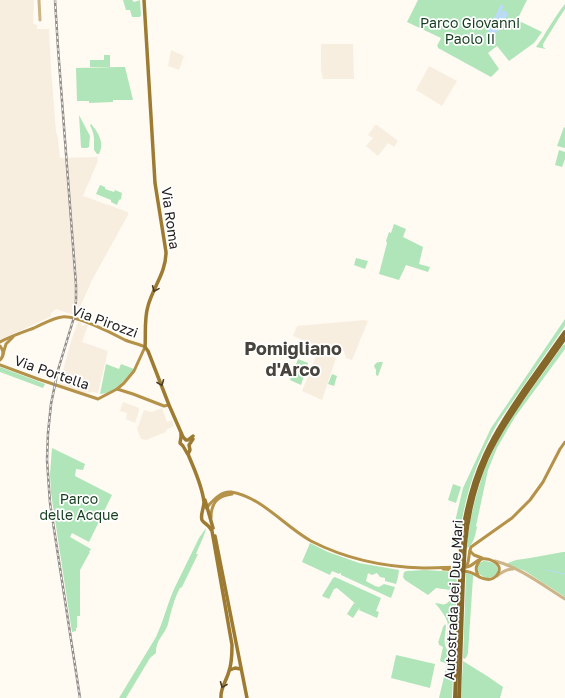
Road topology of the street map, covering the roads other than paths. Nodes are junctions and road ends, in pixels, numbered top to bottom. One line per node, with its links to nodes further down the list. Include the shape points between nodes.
1 (39, 0): 3 (street)
2 (144, 0): 9 (main road, Via Roma, one-way to 9, via 155,184 166,252 164,269 148,304)
3 (40, 20)
4 (565, 332): 33 (highway, Autostrada dei Due Mari, bridge, via 503,421 484,456 467,507 461,543)
5 (13, 336): 7 (main road, Via Portella); 9 (main road, Via Pirozzi, via 56,318 65,317); 10 (main road, via 6,344)
6 (565, 338): 33 (highway, Autostrada dei Due Mari, bridge, via 510,417 487,458 471,508)
7 (0, 342)
8 (0, 346): 10 (main road, Via Portella)
9 (145, 347): 13 (main road, via 134,371); 14 (main road, Via Roma, one-way to 14)
10 (3, 354): 11 (main road, Via Portella)
11 (0, 360)
12 (0, 365): 13 (main road, Via Portella, via 98,399)
13 (117, 389): 14 (main road, via 164,406)
14 (169, 405): 15 (main road, Via Roma)
15 (180, 429): 17 (main road, Via Roma, via 180,443); 17 (main road, via 187,440 194,436)
16 (565, 442): 25 (main road, via 530,500 512,518)
17 (188, 454): 19 (main road)
18 (234, 493): 21 (main road, via 221,494); 24 (main road, via 217,500 212,508); 29 (main road, via 258,503 311,540 342,555 375,563)
19 (202, 494): 20 (main road); 23 (main road)
20 (205, 500): 21 (main road); 22 (main road)
21 (213, 501): 22 (main road)
22 (207, 506): 23 (main road); 24 (main road)
23 (202, 515): 24 (main road, via 206,513); 35 (main road, via 203,522 211,528 213,535 232,645)
24 (211, 520): 36 (main road)
25 (470, 551): 26 (main road); 28 (main road)
26 (482, 559): 27 (main road); 28 (main road); 31 (main road, via 476,567)
27 (494, 561): 30 (street); 32 (main road, via 499,568)
28 (466, 567): 29 (main road)
29 (442, 568): 31 (main road, via 467,571)
30 (515, 570): 32 (street, via 503,571); 34 (street)
31 (479, 577): 32 (main road)
32 (495, 577)
33 (461, 579): 39 (highway, Autostrada dei Due Mari); 40 (highway, Autostrada dei Due Mari)
34 (565, 599)
35 (230, 670): 36 (main road); 37 (main road, one-way to 37, via 220,693)
36 (241, 670): 38 (main road)
37 (221, 698)
38 (247, 698)
39 (455, 698)
40 (459, 698)

